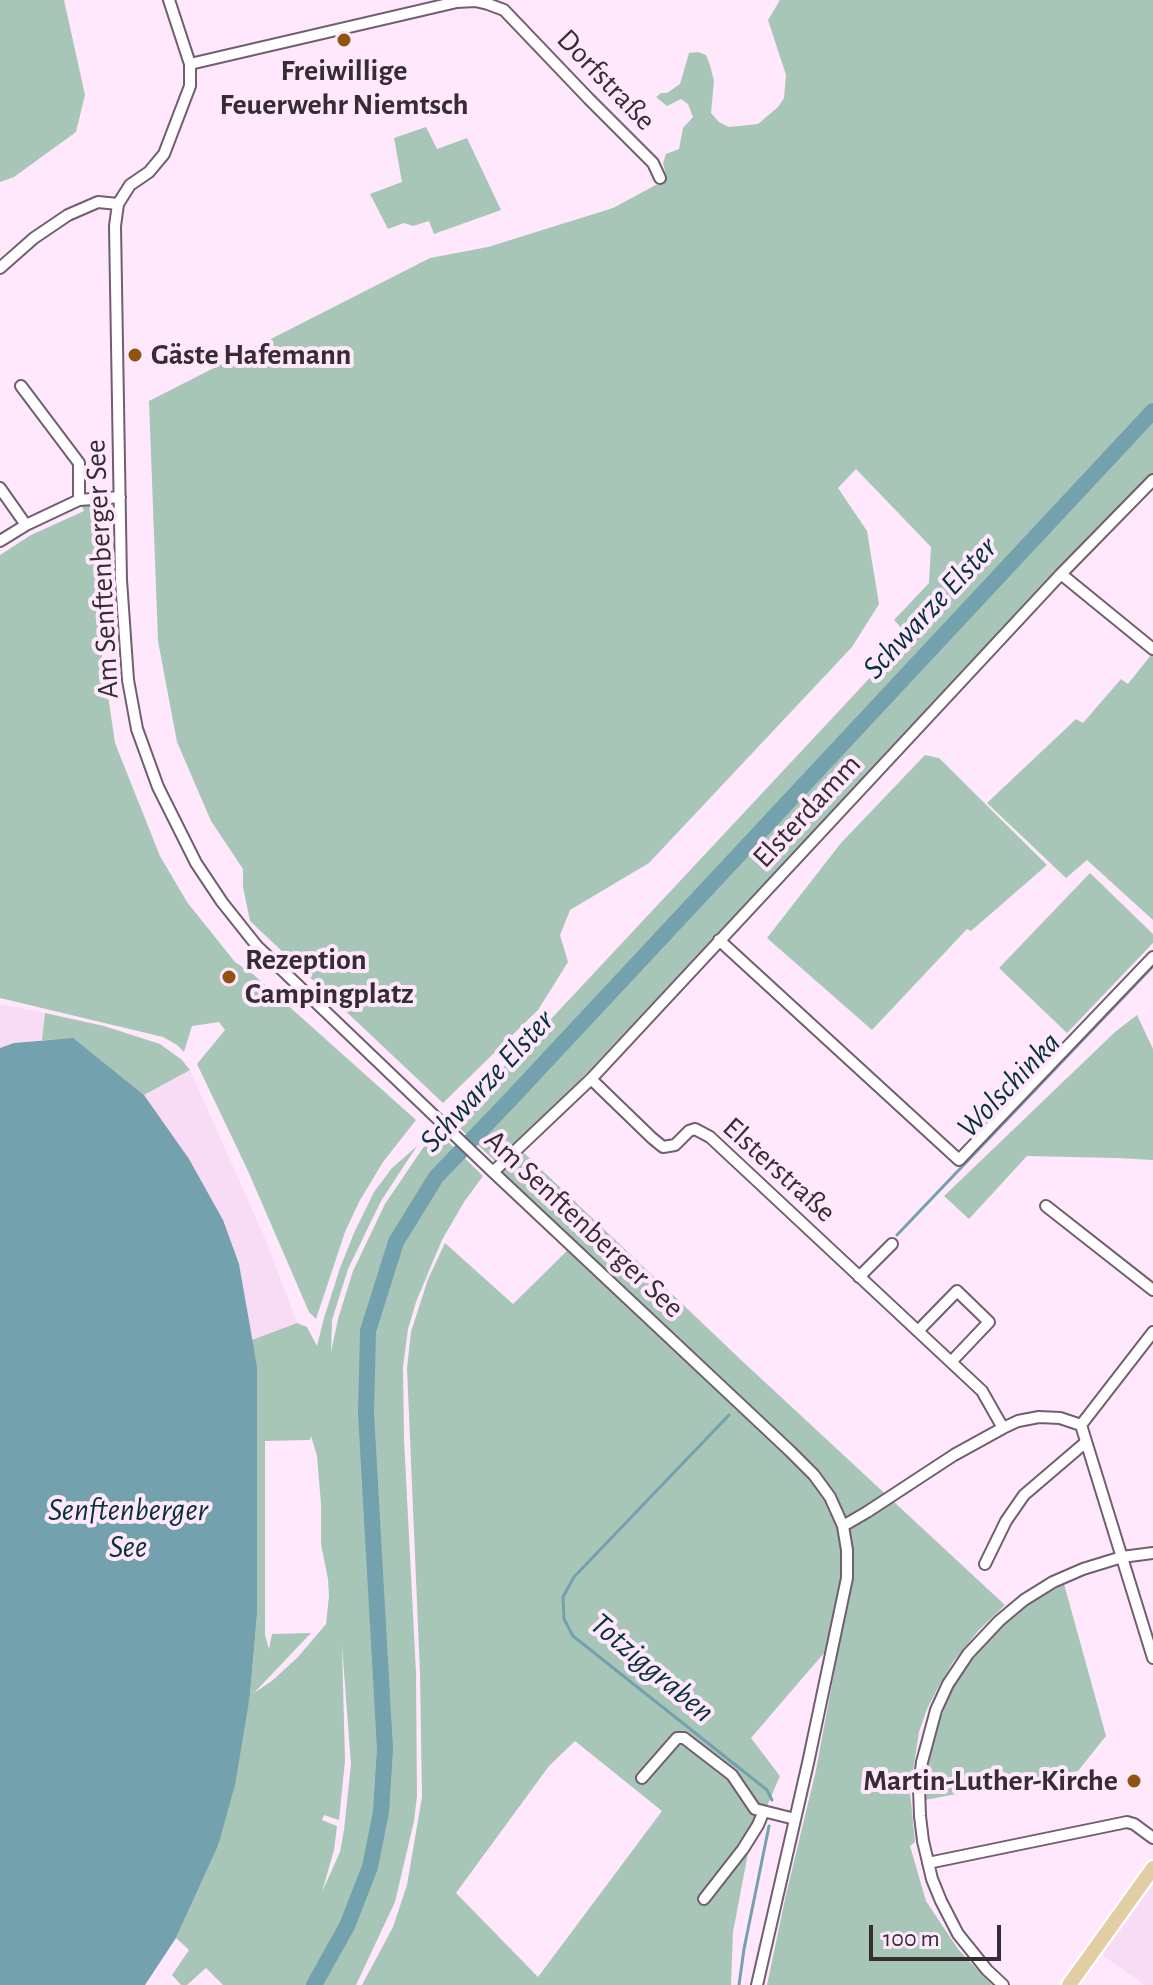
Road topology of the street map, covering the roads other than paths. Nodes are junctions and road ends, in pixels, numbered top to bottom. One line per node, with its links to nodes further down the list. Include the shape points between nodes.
1 (169, 0): 2 (street)
2 (190, 64): 3 (street, Dorfstraße, via 457,2 488,4 504,10 653,163); 4 (street, via 190,86 164,154 130,185)
3 (660, 178)
4 (118, 204): 5 (street, via 98,202 68,215); 9 (street, Am Senftenberger See)
5 (0, 268)
6 (21, 386): 10 (street, via 79,463)
7 (1153, 480): 13 (street, Elsterdamm)
8 (0, 488): 11 (street)
9 (120, 497): 10 (street); 18 (street, Am Senftenberger See, via 128,680 137,729 176,827 222,902 257,946)
10 (79, 500): 11 (street)
11 (26, 525): 12 (street)
12 (0, 541)
13 (1061, 574): 14 (street); 15 (street, Elsterdamm)
14 (1153, 649)
15 (719, 940): 16 (street, via 959,1160); 17 (street, Elsterdamm)
16 (1153, 957)
17 (591, 1079): 18 (street, Elsterdamm); 21 (street, Elsterstraße, via 663,1147 675,1145 695,1129 706,1134)
18 (493, 1172): 29 (street, Am Senftenberger See, via 806,1467 830,1497)
19 (1046, 1206): 22 (street)
20 (892, 1244): 21 (street)
21 (859, 1277): 23 (street, Elsterstraße)
22 (1153, 1290)
23 (918, 1331): 25 (street, Elsterstraße); 25 (street, via 957,1291 989,1322)
24 (1153, 1332): 26 (street)
25 (951, 1362): 27 (street, Elsterstraße, via 982,1391)
26 (1081, 1425): 27 (street, via 1039,1417); 28 (street)
27 (1003, 1428): 29 (street)
28 (1086, 1442): 31 (street); 32 (street, via 1024,1495)
29 (843, 1526): 36 (street, Am Senftenberger See, via 845,1589)
30 (1153, 1553): 31 (street)
31 (1122, 1557): 33 (street); 38 (street, via 1064,1576 1024,1600 984,1636 948,1684 929,1733 921,1775 920,1816)
32 (985, 1564)
33 (1153, 1658)
34 (642, 1778): 35 (street, via 677,1738 684,1738 732,1775)
35 (763, 1813): 36 (street); 40 (street)
36 (795, 1819): 41 (street, Am Senftenberger See)
37 (1153, 1838): 38 (street, via 1127,1822)
38 (928, 1863): 42 (street, via 958,1934)
39 (1153, 1868): 43 (main road)
40 (704, 1899)
41 (757, 1985)
42 (1003, 1985)
43 (1069, 1985)

